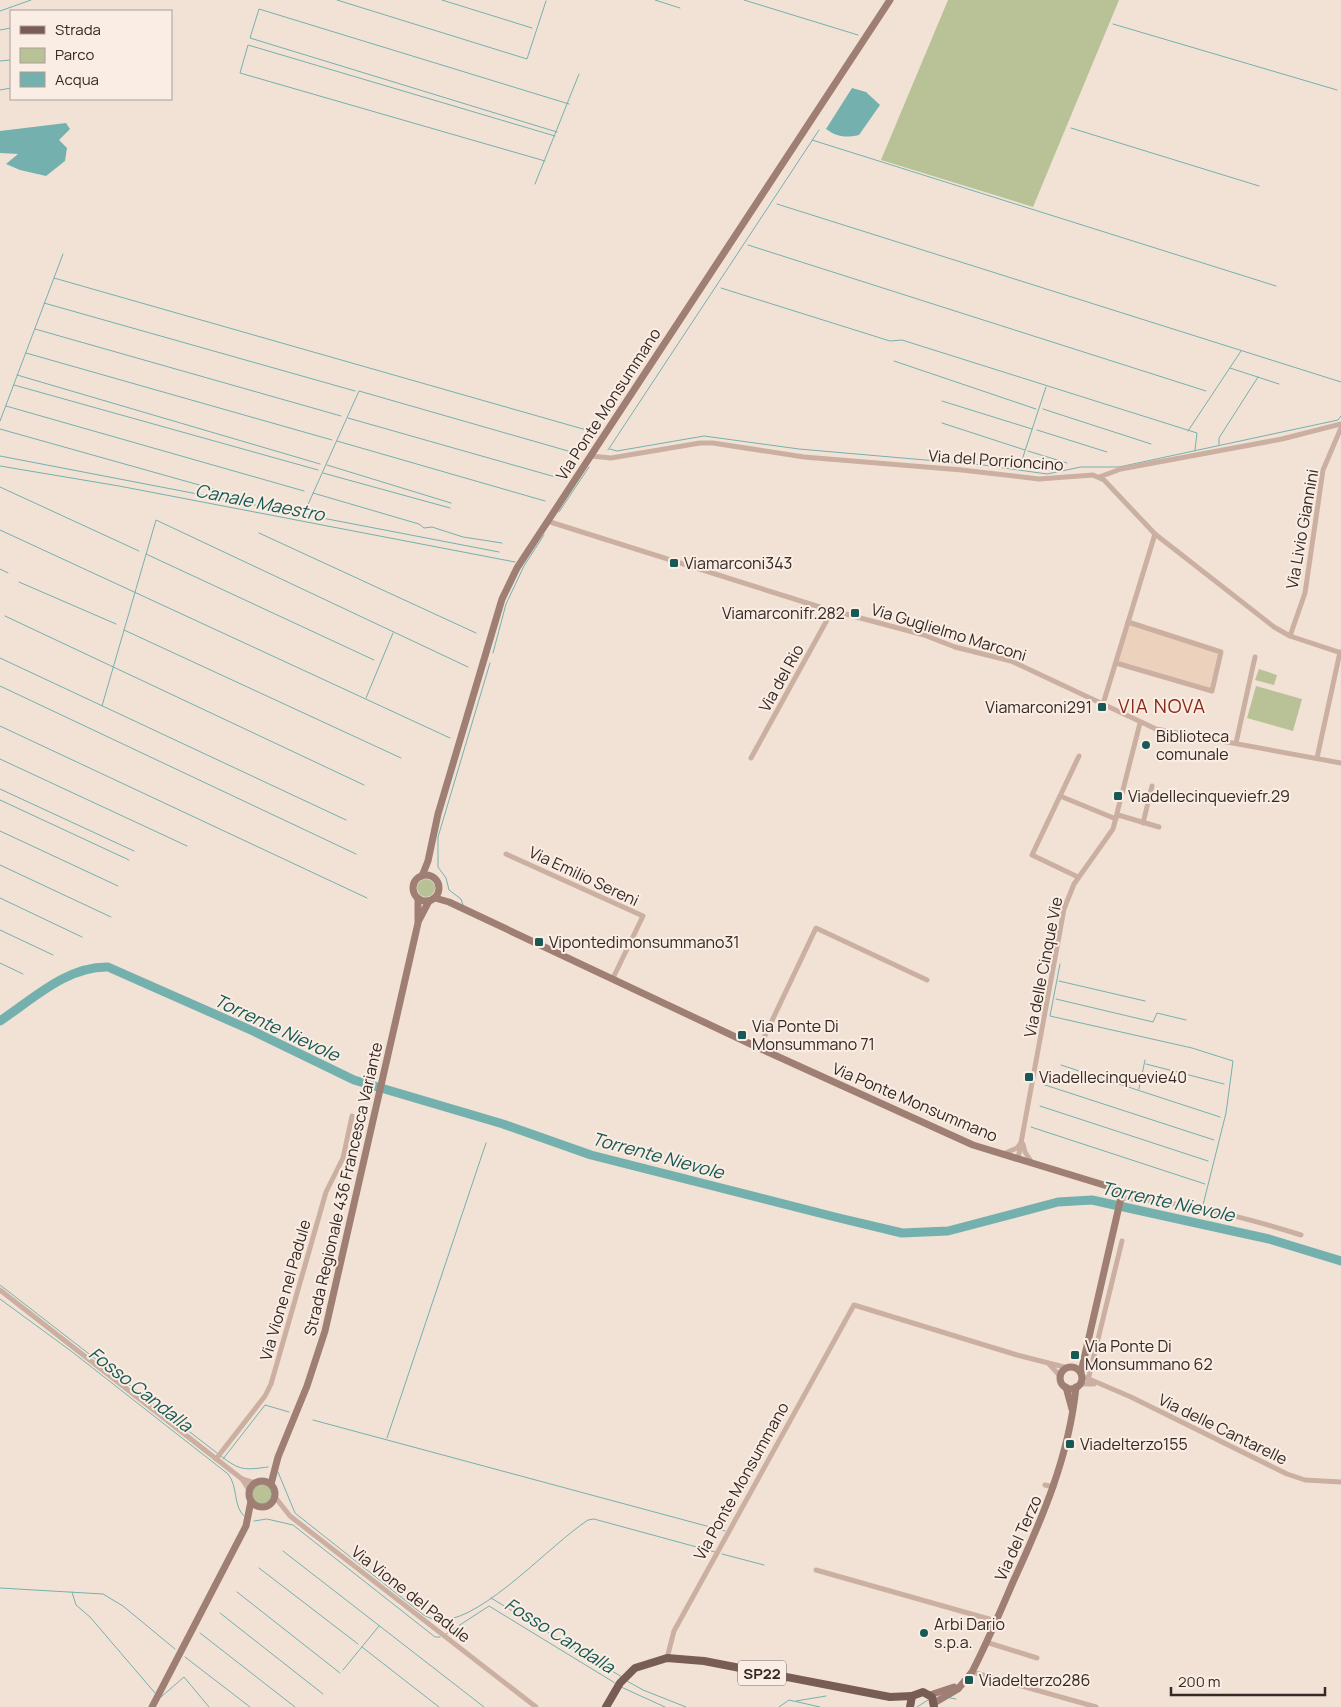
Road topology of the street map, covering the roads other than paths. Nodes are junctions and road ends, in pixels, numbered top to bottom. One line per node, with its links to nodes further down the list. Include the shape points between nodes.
1 (890, 0): 4 (main road, Via Ponte Monsummano)
2 (1341, 424): 5 (street, via 1282,439 1121,469)
3 (1341, 428): 10 (street, Via Livio Giannini, via 1323,470 1305,593)
4 (591, 456): 5 (street, Via del Porrioncino, via 611,458 713,443 804,457 1039,479); 6 (main road, Via Ponte Monsummano)
5 (1099, 477): 7 (street)
6 (547, 520): 8 (street, Via Guglielmo Marconi); 27 (main road, Via Ponte Monsummano, via 502,599 438,814)
7 (1154, 534): 9 (street); 10 (street)
8 (832, 611): 14 (street, Via Guglielmo Marconi, via 1011,661); 18 (street, Via del Rio)
9 (1128, 622): 13 (street); 13 (street, via 1221,652 1212,692)
10 (1290, 636): 11 (street)
11 (1340, 652): 19 (street)
12 (1256, 657): 16 (street)
13 (1116, 663): 14 (street)
14 (1103, 704): 15 (street, Via Guglielmo Marconi)
15 (1140, 723): 16 (street, Via Guglielmo Marconi, via 1173,733); 23 (street, Via delle Cinque Vie)
16 (1236, 743): 19 (street, Via Guglielmo Marconi)
17 (1079, 756): 22 (street)
18 (752, 758)
19 (1317, 758): 20 (street, Via Guglielmo Marconi)
20 (1341, 763)
21 (1152, 786): 24 (street)
22 (1060, 796): 23 (street); 30 (street, via 1032,855)
23 (1117, 817): 24 (street); 30 (street, Via delle Cinque Vie, via 1113,829)
24 (1143, 823): 25 (street)
25 (1158, 827)
26 (506, 854): 36 (street, Via Emilio Sereni, via 643,916)
27 (428, 861): 28 (main road); 29 (main road)
28 (422, 876): 29 (main road); 32 (main road, via 416,879 413,887)
29 (431, 876): 31 (main road)
30 (1078, 877): 40 (street, Via delle Cinque Vie, via 1061,925)
31 (439, 890): 33 (main road); 34 (main road)
32 (418, 899): 33 (main road); 35 (main road)
33 (432, 899): 34 (main road, Via Ponte Monsummano); 35 (main road)
34 (449, 902): 36 (main road, Via Ponte Monsummano)
35 (418, 922): 57 (main road, Strada Regionale 436 Francesca Variante, via 325,1331 308,1386)
36 (613, 978): 38 (main road, Via Ponte Monsummano)
37 (926, 980): 38 (street, via 816,928)
38 (759, 1048): 41 (main road, Via Ponte Monsummano, via 973,1145)
39 (352, 1116): 58 (street, Via Vione nel Padule, via 343,1158 326,1192 271,1384)
40 (1022, 1141): 41 (street, via 1017,1148); 42 (street, Via delle Cinque Vie); 43 (street)
41 (1002, 1154): 42 (main road, Via Ponte Monsummano)
42 (1018, 1159): 43 (main road, Via Ponte Monsummano)
43 (1033, 1164): 44 (main road, Via Ponte Monsummano, via 1117,1189)
44 (1120, 1200): 45 (street, via 1192,1205); 48 (main road)
45 (1301, 1234)
46 (1122, 1241): 49 (street)
47 (0, 1290): 58 (street)
48 (1086, 1350): 49 (street); 51 (main road); 53 (main road, Via del Terzo)
49 (1095, 1350): 53 (street)
50 (1048, 1364): 51 (street, Via Ponte Monsummano); 52 (street); 73 (street, Via Ponte Monsummano, via 854,1305 672,1635)
51 (1070, 1368): 52 (main road, via 1062,1372); 53 (main road)
52 (1061, 1378): 55 (main road)
53 (1081, 1380): 54 (street, Via delle Cantarelle); 54 (street, Via delle Cantarelle); 55 (main road); 56 (main road, Via del Terzo)
54 (1097, 1384): 61 (street, Via delle Cantarelle, via 1287,1474 1305,1480)
55 (1066, 1387): 56 (main road)
56 (1073, 1410): 64 (main road, Via del Terzo)
57 (278, 1457): 60 (main road); 62 (main road)
58 (216, 1459): 59 (street)
59 (242, 1479): 60 (street); 65 (street)
60 (259, 1482): 62 (main road); 65 (main road)
61 (1341, 1482)
62 (271, 1484): 66 (main road)
63 (1045, 1484): 64 (street)
64 (1055, 1487): 71 (main road, Via del Terzo)
65 (249, 1490): 67 (main road)
66 (275, 1497): 68 (main road); 84 (street, Via Vione del Padule, via 290,1516)
67 (251, 1501): 68 (main road); 69 (main road)
68 (262, 1507): 69 (main road)
69 (246, 1526): 83 (main road)
70 (816, 1570): 71 (street)
71 (996, 1621): 72 (main road, Via del Terzo)
72 (986, 1642): 74 (street); 75 (main road, Via del Terzo)
73 (667, 1658): 79 (main road, SP22, via 704,1661); 80 (main road, SP22, via 635,1668 620,1682)
74 (1037, 1658)
75 (972, 1672): 76 (main road, Via del Terzo); 85 (street)
76 (967, 1679): 77 (main road); 81 (main road)
77 (930, 1695): 78 (main road, SP22, via 922,1692); 81 (main road)
78 (912, 1696): 79 (main road, SP22); 82 (main road, SP22)
79 (890, 1697): 82 (main road, SP22)
80 (607, 1704)
81 (934, 1705)
82 (910, 1706)
83 (152, 1707)
84 (536, 1707)
85 (1096, 1707)

